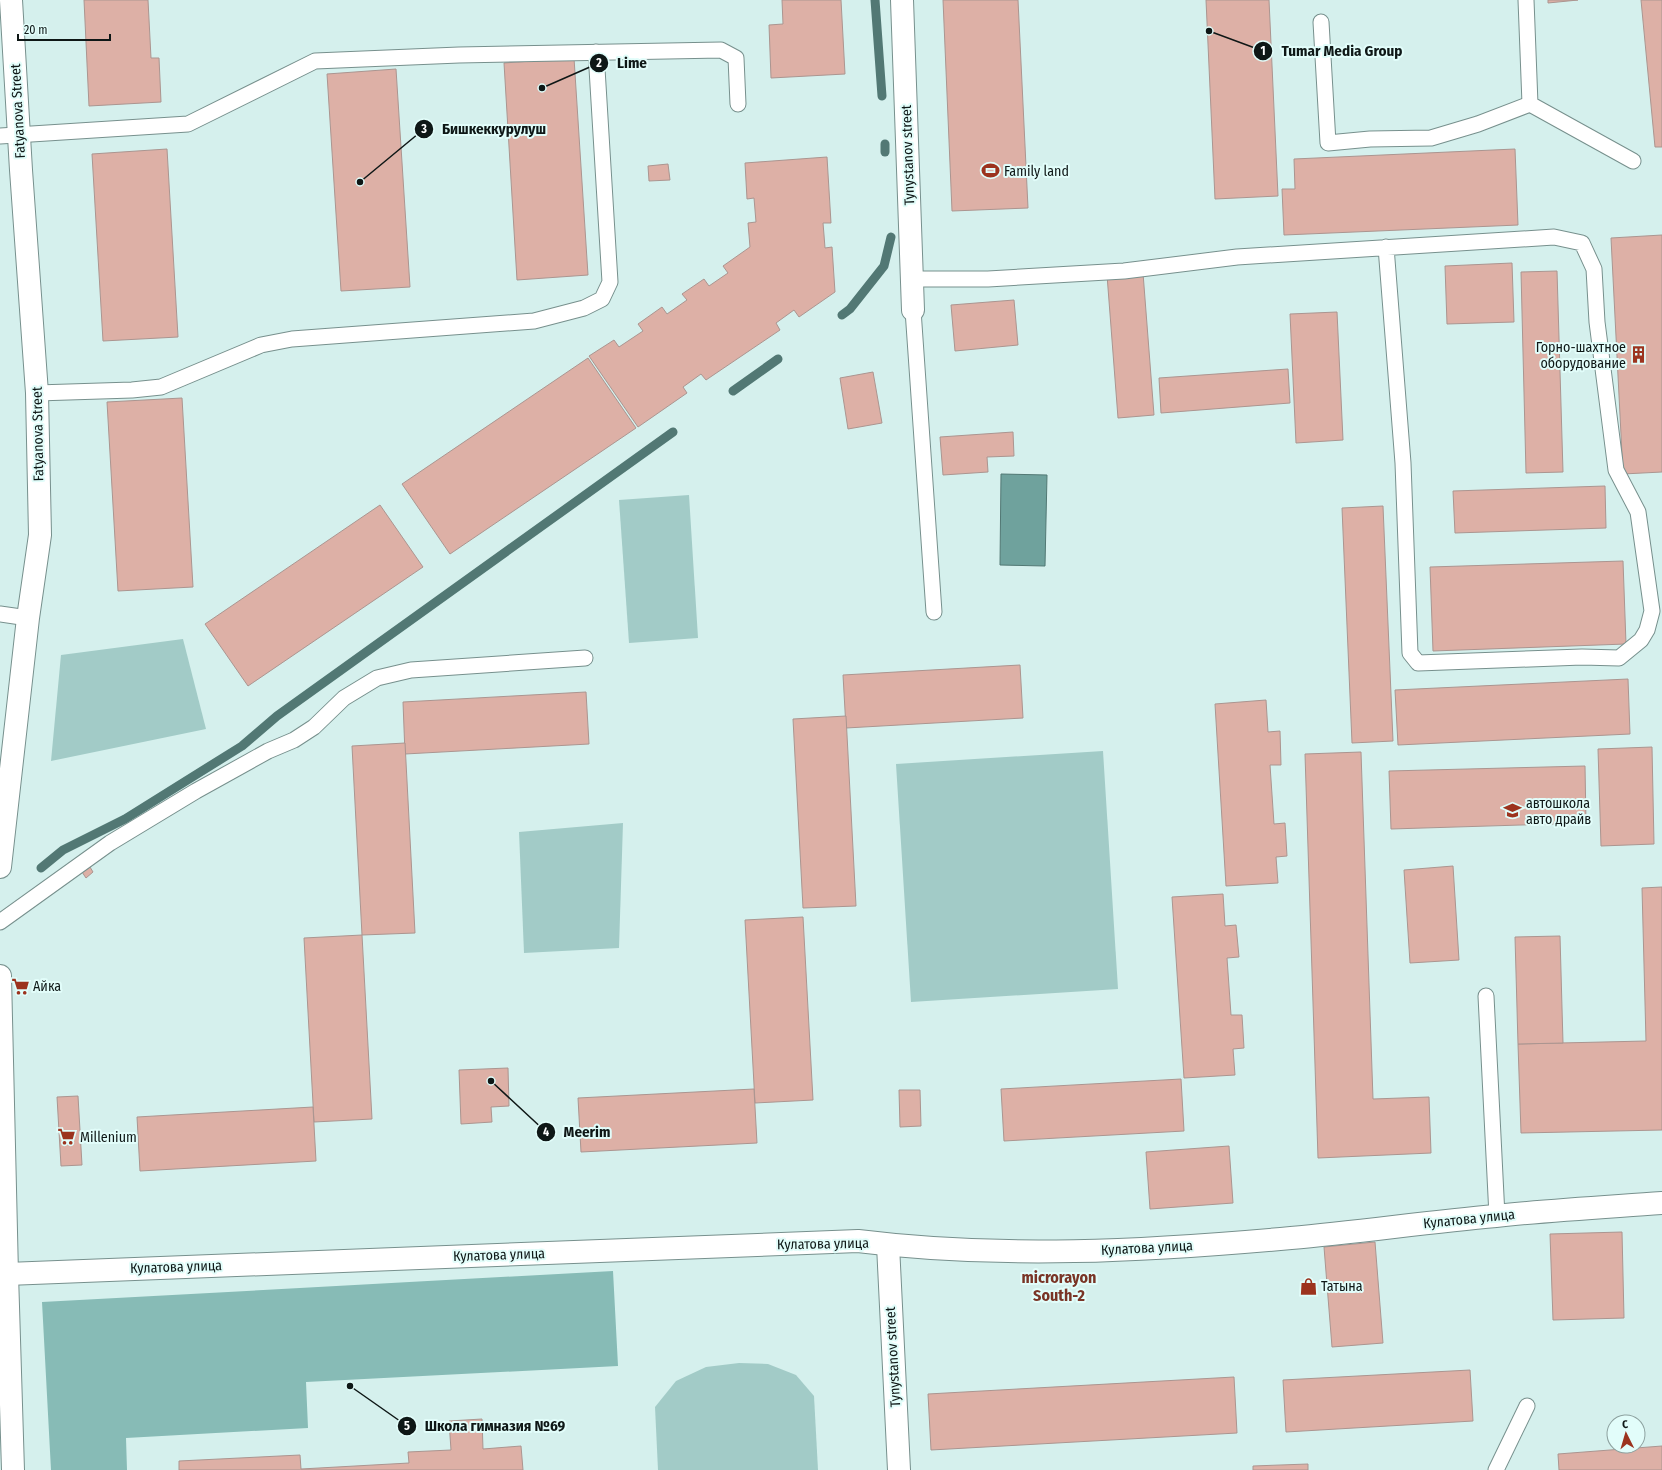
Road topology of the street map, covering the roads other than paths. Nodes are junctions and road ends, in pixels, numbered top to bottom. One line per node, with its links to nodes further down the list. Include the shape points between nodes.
1 (11, 0): 8 (street, Fatyanova Street)
2 (902, 0): 11 (street, Tynystanov street)
3 (1526, 0): 7 (lane)
4 (1321, 22): 7 (lane, via 1328,143 1431,138 1478,124)
5 (596, 52): 6 (lane, via 721,50 736,58); 8 (lane, via 315,61 188,124); 13 (lane, via 610,282 602,299 584,308 534,320 292,339 261,345 161,387)
6 (738, 104)
7 (1530, 104): 9 (lane)
8 (10, 135): 13 (street, Fatyanova Street)
9 (1633, 161)
10 (1386, 248): 10 (lane, via 1554,237 1582,243 1594,269 1597,322 1616,470 1638,512 1652,611 1647,630 1641,640 1619,658 1418,663 1410,653 1403,463); 11 (lane, via 1237,257 1124,271 988,279)
11 (912, 279): 12 (street, Tynystanov street)
12 (913, 310): 14 (lane)
13 (37, 393): 16 (street, Fatyanova Street, via 40,535)
14 (934, 612)
15 (0, 614): 16 (lane)
16 (28, 618): 18 (street, Fatyanova Street)
17 (585, 658): 19 (lane, via 411,670 377,678 344,698 314,727 294,740 268,751 196,791 110,843)
18 (0, 867)
19 (0, 922)
20 (0, 976): 25 (street)
21 (1486, 996): 23 (lane)
22 (1662, 1203): 23 (street, Кулатова улица)
23 (1497, 1216): 24 (street, Кулатова улица, via 1292,1238 1135,1250 1018,1251)
24 (888, 1245): 25 (street, Кулатова улица, via 858,1242); 28 (street, Tynystanov street)
25 (6, 1274): 27 (street)
26 (1527, 1406): 29 (lane)
27 (13, 1470)
28 (899, 1470)
29 (1496, 1470)

